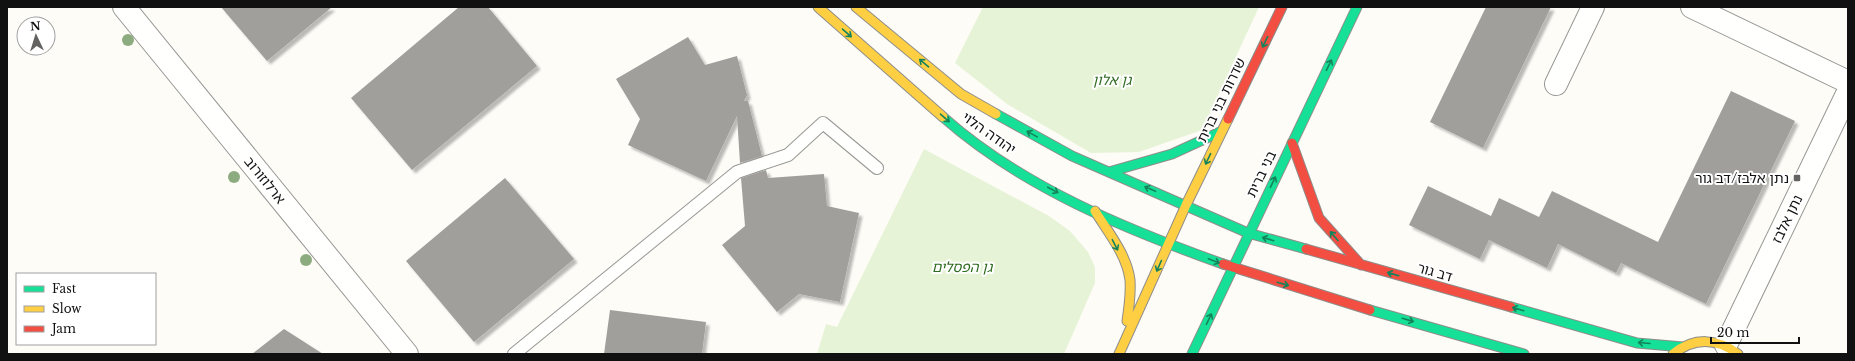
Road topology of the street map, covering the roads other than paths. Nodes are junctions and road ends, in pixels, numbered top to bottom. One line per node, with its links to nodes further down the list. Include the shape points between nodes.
1 (124, 7): 24 (street, ארלוזורוב)
2 (818, 7): 16 (street, יהודה הלוי, one-way to 16, via 951,124 982,148)
3 (856, 7): 14 (street, יהודה הלוי, one-way to 3, via 1072,156 961,94)
4 (1282, 7): 11 (street, שדרות בני ברית, one-way to 11)
5 (1357, 7): 12 (street, בני ברית, one-way to 5)
6 (1593, 7): 9 (street)
7 (1692, 7): 8 (street)
8 (1848, 82)
9 (1556, 84)
10 (1848, 92): 23 (street, נתן אלבז)
11 (1222, 130): 14 (street, via 1172,154); 15 (street, שדרות בני ברית, one-way to 15)
12 (1292, 143): 17 (street, בני ברית, one-way to 12); 19 (street, one-way to 12, via 1319,218)
13 (877, 168): 25 (lane, via 823,123 788,155 737,172)
14 (1108, 172): 15 (street, יהודה הלוי, one-way to 14)
15 (1186, 205): 17 (street, דב גור); 18 (street)
16 (1095, 211): 18 (street, יהודה הלוי); 21 (street, one-way to 21, via 1129,274 1131,289)
17 (1248, 233): 19 (street, דב גור, one-way to 17); 20 (street, בני ברית)
18 (1169, 244): 20 (street, one-way to 20); 21 (street, one-way to 21)
19 (1360, 265): 22 (street, דב גור, one-way to 19, via 1637,343)
20 (1233, 269): 27 (street, בני ברית, one-way to 20); 28 (street, one-way to 28)
21 (1126, 339): 26 (street)
22 (1683, 347): 23 (street, via 1704,340); 29 (street)
23 (1732, 350)
24 (406, 354)
25 (514, 354)
26 (1119, 354)
27 (1192, 354)
28 (1524, 354)
29 (1674, 354)

